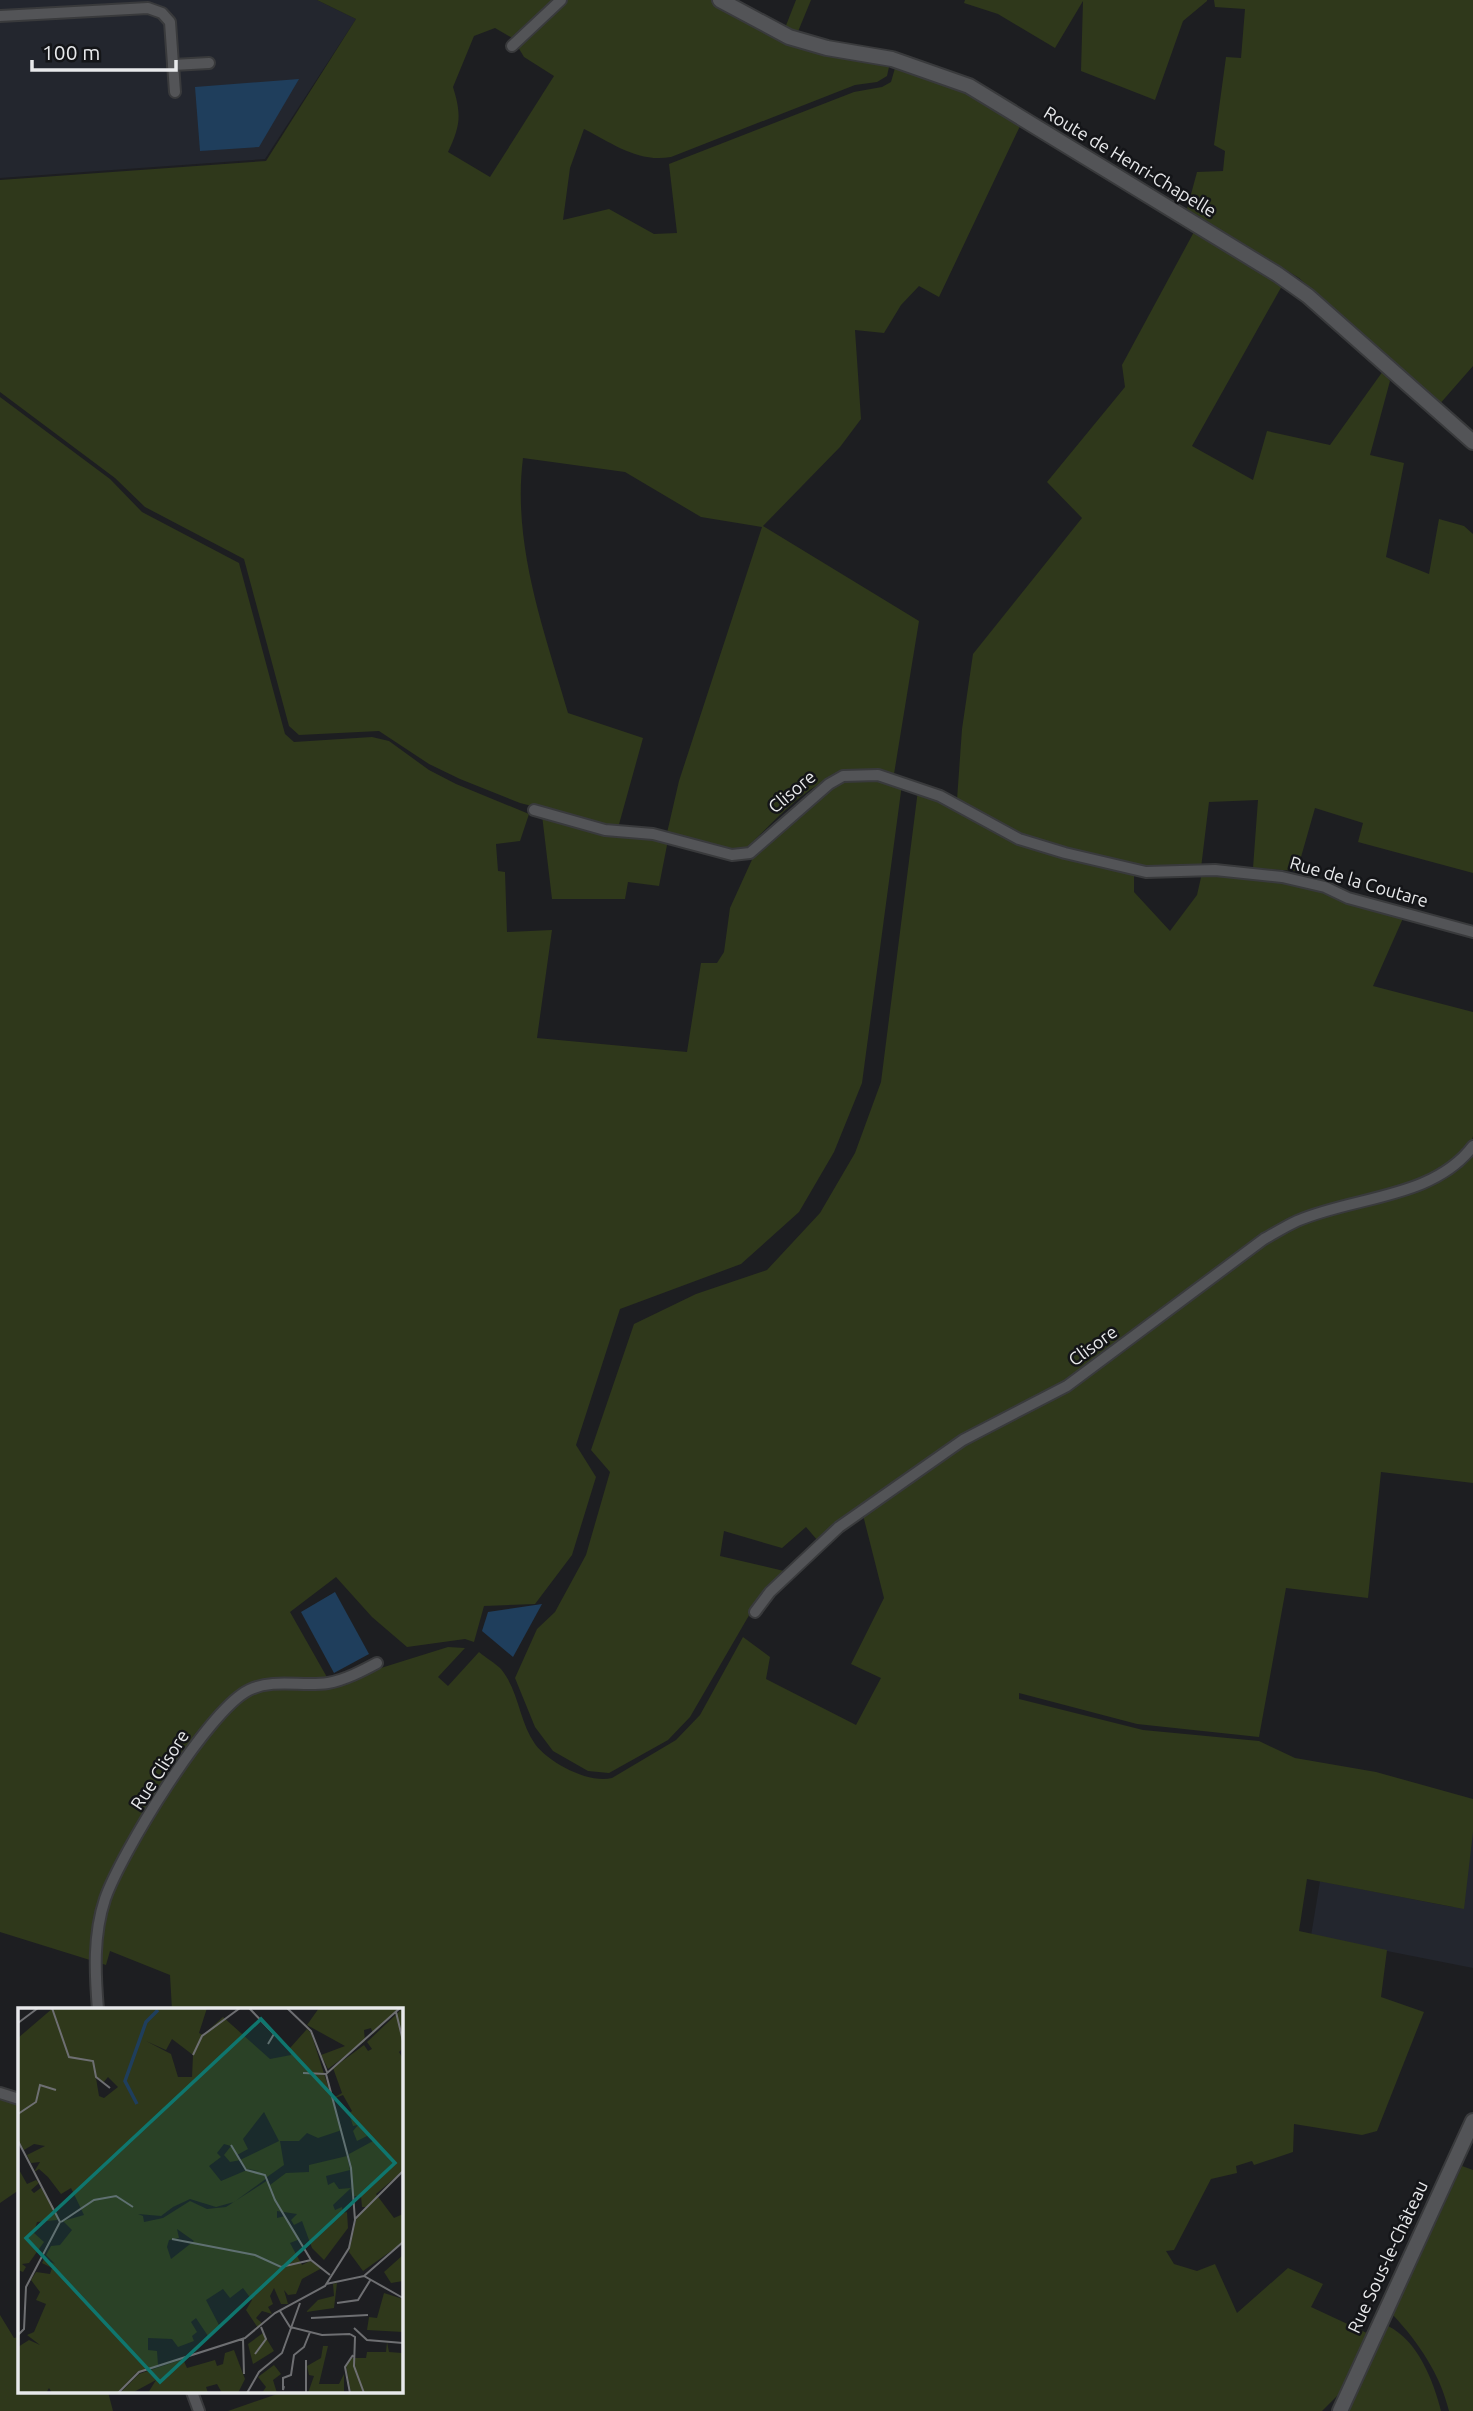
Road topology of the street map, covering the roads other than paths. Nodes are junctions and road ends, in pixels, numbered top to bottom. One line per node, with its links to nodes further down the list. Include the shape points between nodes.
1 (561, 0): 4 (street)
2 (720, 0): 8 (street, Route de Henri-Chapelle, via 789,37 892,58 969,86 1277,274)
3 (0, 16): 6 (street, via 148,8 170,22)
4 (512, 46)
5 (209, 63): 6 (street)
6 (173, 65): 7 (street)
7 (175, 92)
8 (1473, 442)
9 (534, 810): 10 (street, Clisore, via 605,830 653,834 732,855 750,853 843,776 878,775 940,796 1019,839)
10 (1110, 864): 11 (street, Rue de la Coutare, via 1146,872 1215,870 1282,877)
11 (1473, 932)
12 (1473, 1146): 13 (street, Clisore, via 1461,1161 1436,1177 1297,1221 1264,1239 1067,1386 963,1440 839,1527)
13 (755, 1612)
14 (377, 1664): 15 (street, Rue Clisore, via 325,1683 264,1684 247,1690 218,1718 173,1779 117,1870 96,1939)
15 (98, 2008)
16 (0, 2093): 17 (street)
17 (18, 2099)
18 (1473, 2120): 21 (street, Rue Sous-le-Château)
19 (193, 2394): 20 (street)
20 (199, 2411)
21 (1340, 2411)

